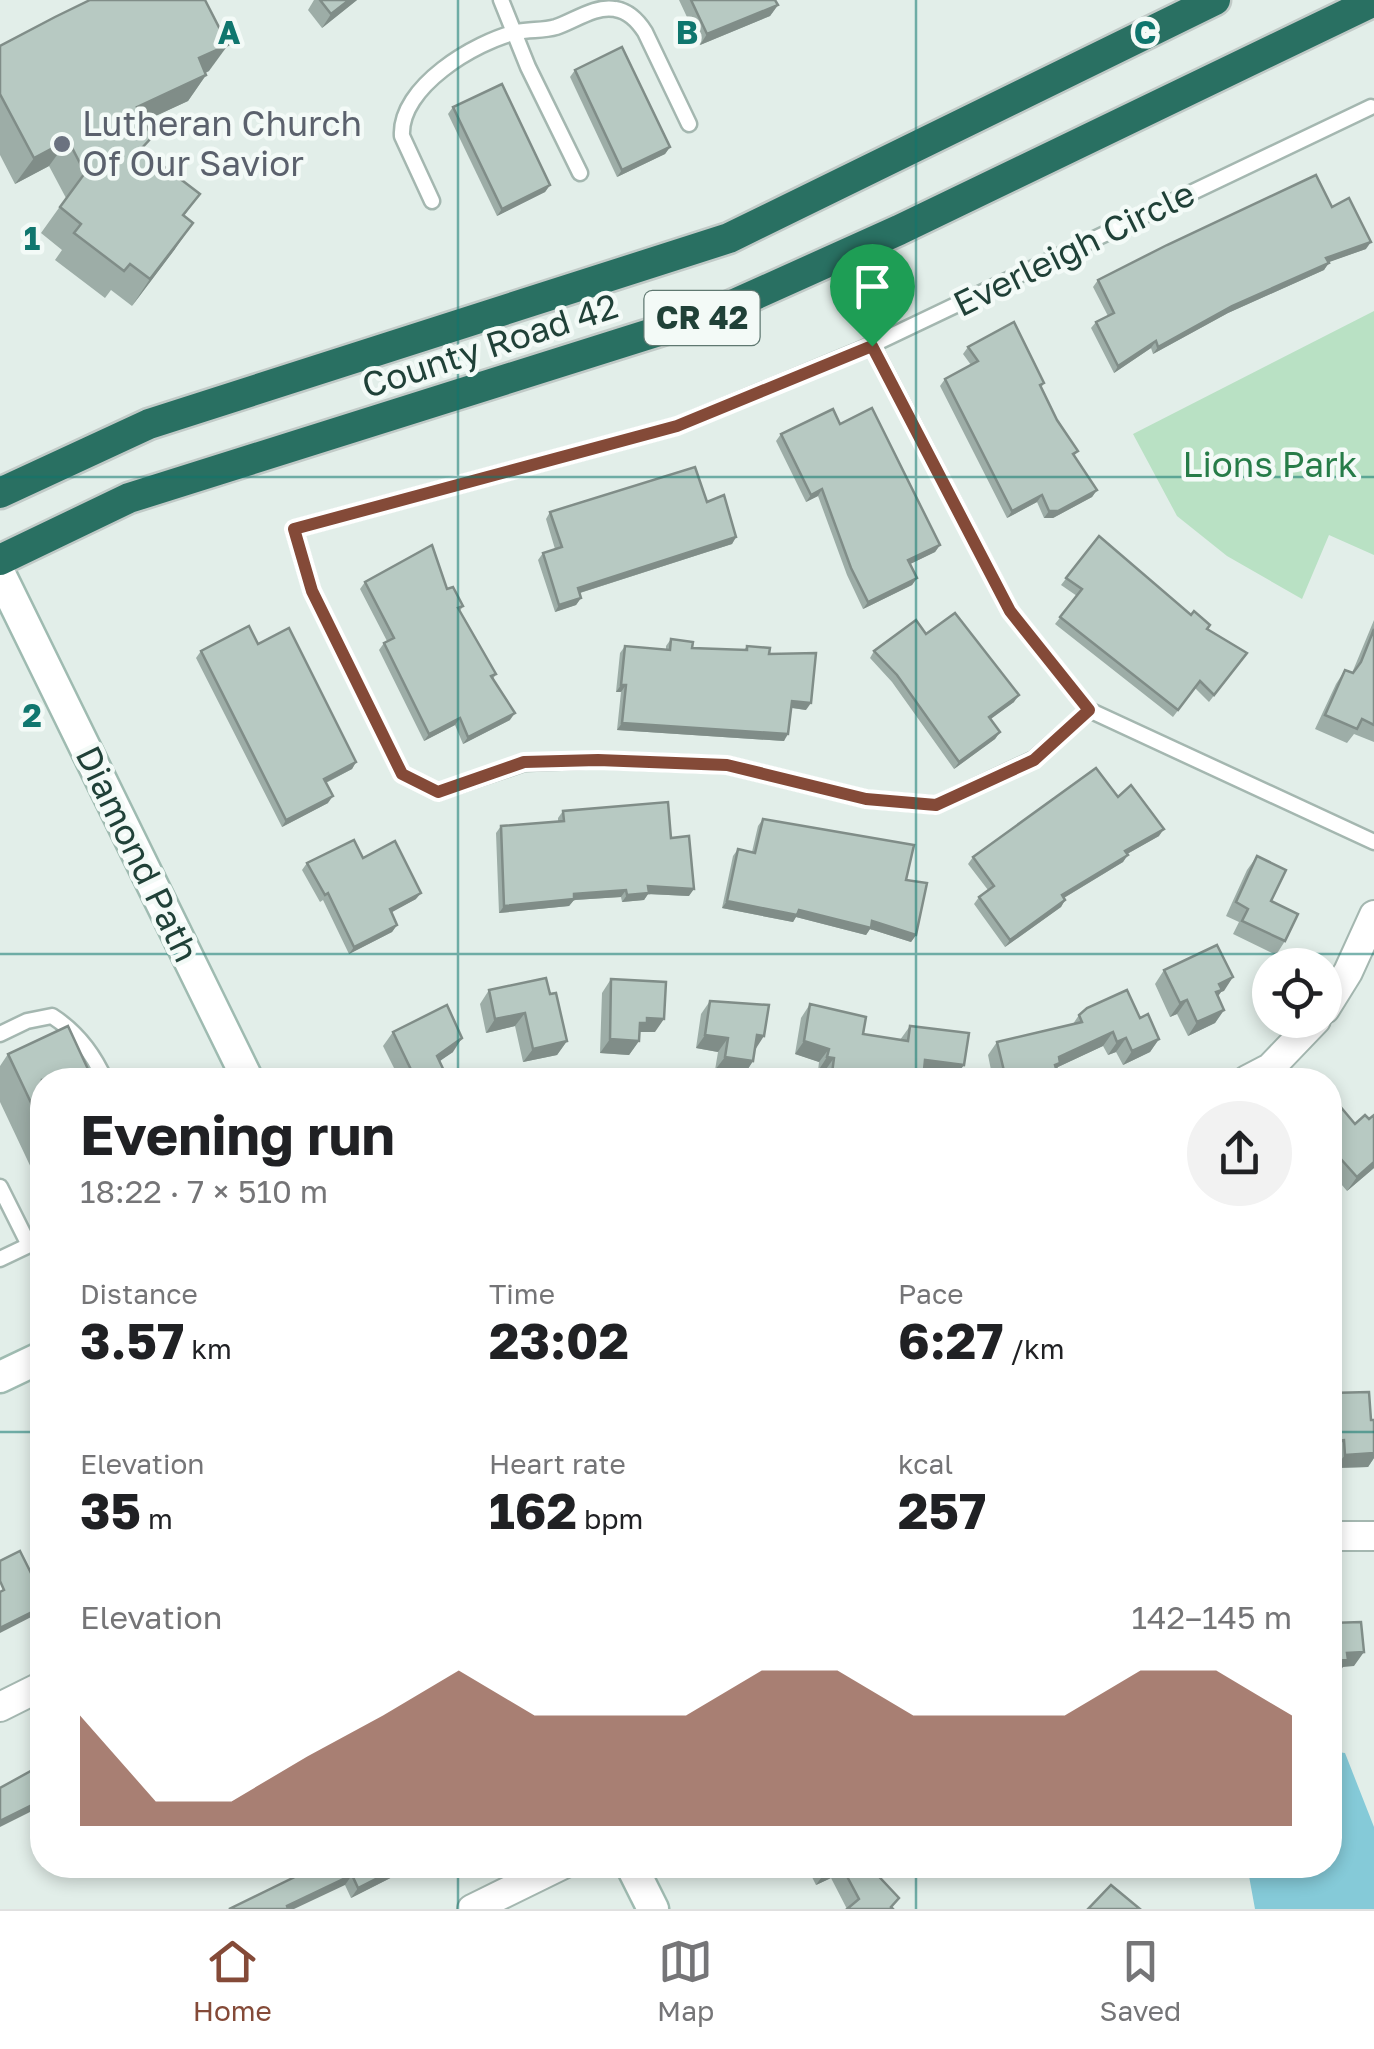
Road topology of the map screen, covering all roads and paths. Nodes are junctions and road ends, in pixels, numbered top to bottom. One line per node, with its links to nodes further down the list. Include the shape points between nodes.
1 (501, 0): 4 (lane)
2 (1215, 0): 10 (highway, County Road 42 / CR 42, via 730,238 149,424)
3 (1374, 1): 11 (highway, County Road 42 / CR 42, via 710,315 128,498)
4 (514, 32): 6 (lane, via 552,28 602,8 626,13 645,32); 7 (lane); 8 (lane, via 443,67 401,124)
5 (1371, 106): 9 (lane, Everleigh Circle)
6 (689, 124)
7 (580, 174)
8 (432, 201)
9 (872, 346): 13 (lane, via 1010,611); 13 (lane, Everleigh Circle, via 677,426 294,529 312,591 402,774 438,792 524,762 727,765 866,799 936,805 1034,760)
10 (0, 494)
11 (0, 560)
12 (0, 574): 20 (street, Diamond Path)
13 (1089, 710): 14 (lane)
14 (1374, 842)
15 (1374, 915): 16 (street)
16 (1342, 982)
17 (0, 1034): 19 (lane, via 52,1016 72,1029)
18 (1302, 1038): 21 (street)
19 (100, 1068)
20 (242, 1068)
21 (1270, 1068)
22 (0, 1187): 23 (lane)
23 (6, 1213): 24 (lane)
24 (30, 1236)
25 (30, 1245): 26 (lane)
26 (0, 1259)
27 (30, 1363): 28 (street)
28 (0, 1377)
29 (1342, 1536): 30 (street)
30 (1374, 1536)
31 (30, 1692): 32 (street)
32 (0, 1707)
33 (535, 1878): 35 (street)
34 (638, 1878): 36 (street)
35 (472, 1909)
36 (653, 1909)

